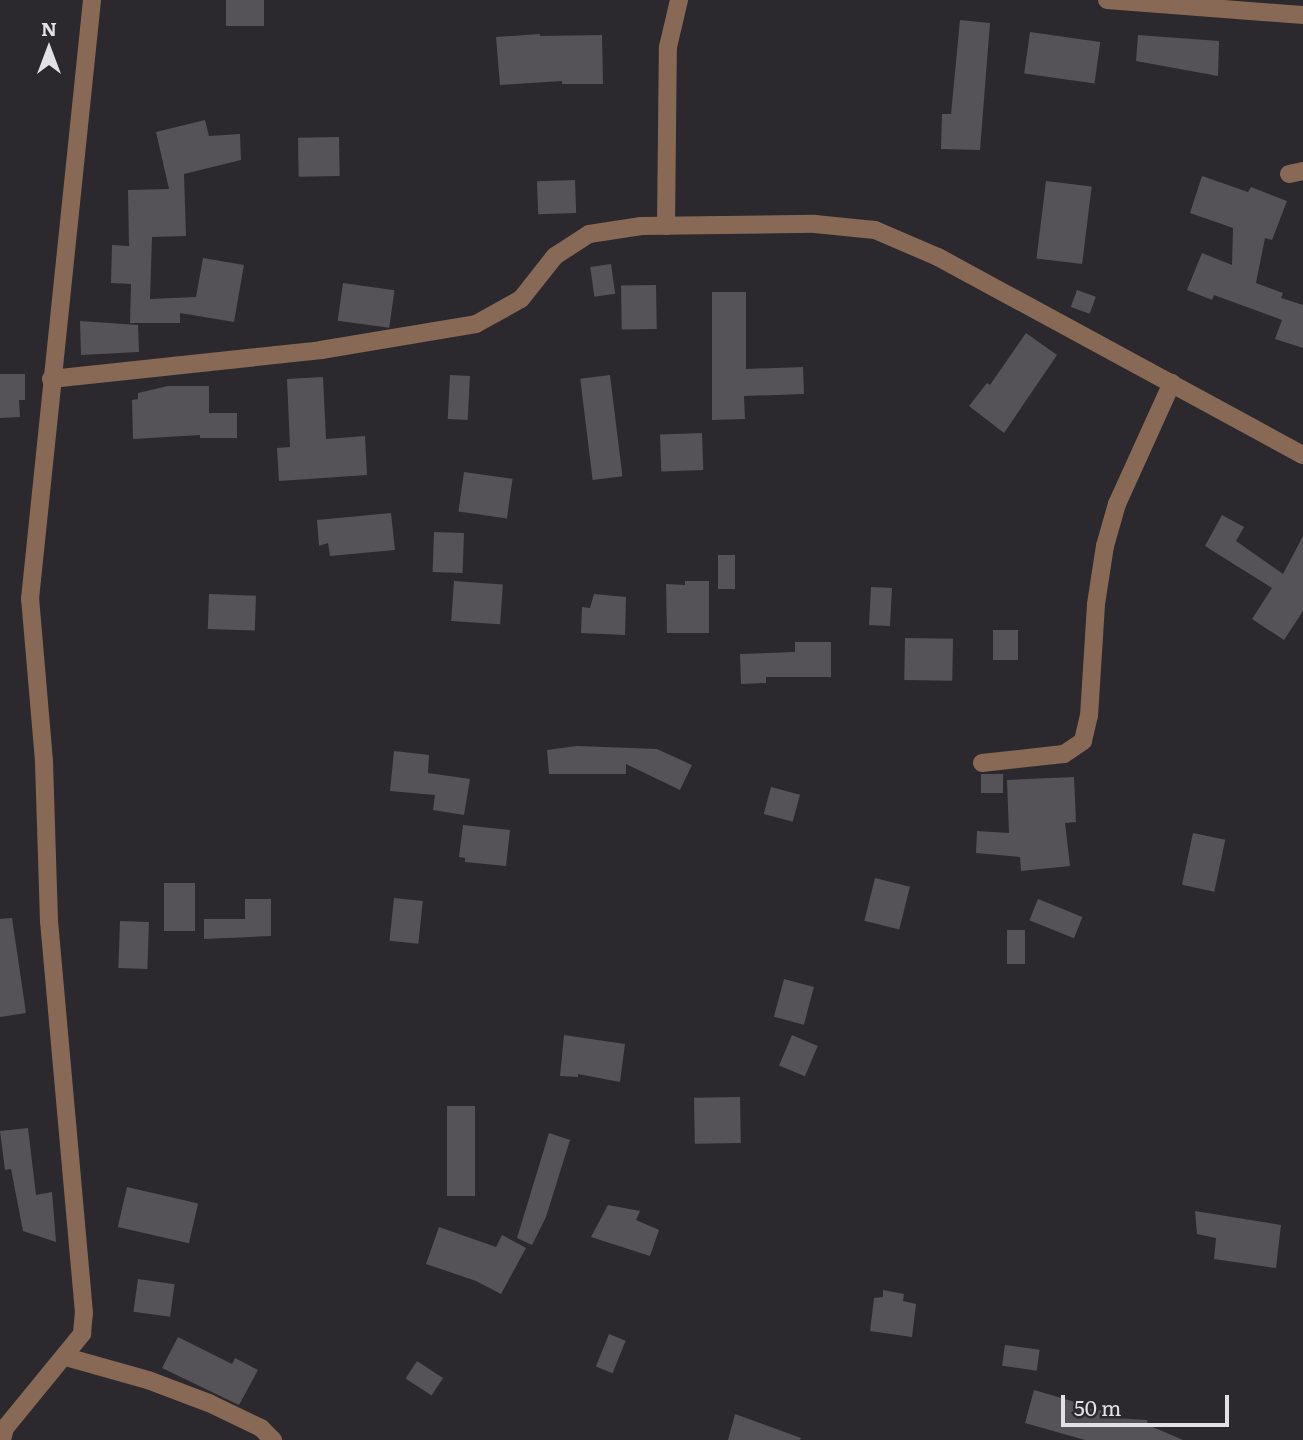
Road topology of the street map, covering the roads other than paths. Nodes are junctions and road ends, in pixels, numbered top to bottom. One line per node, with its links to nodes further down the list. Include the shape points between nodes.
1 (92, 0): 6 (street)
2 (679, 0): 5 (street, via 667,47)
3 (1107, 0): 4 (street)
4 (1303, 15)
5 (666, 226): 6 (street, via 589,234 555,256 521,299 476,324 321,350); 7 (street, via 815,224 875,230 938,257)
6 (51, 379): 10 (street, via 30,598 44,761 49,921 84,1313 82,1334)
7 (1172, 383): 8 (street); 9 (street, via 1117,504 1105,546 1083,741 1064,754)
8 (1303, 455)
9 (982, 763)
10 (66, 1357): 11 (street, via 5,1429); 12 (street, via 209,1403 261,1428)
11 (2, 1440)
12 (273, 1440)

